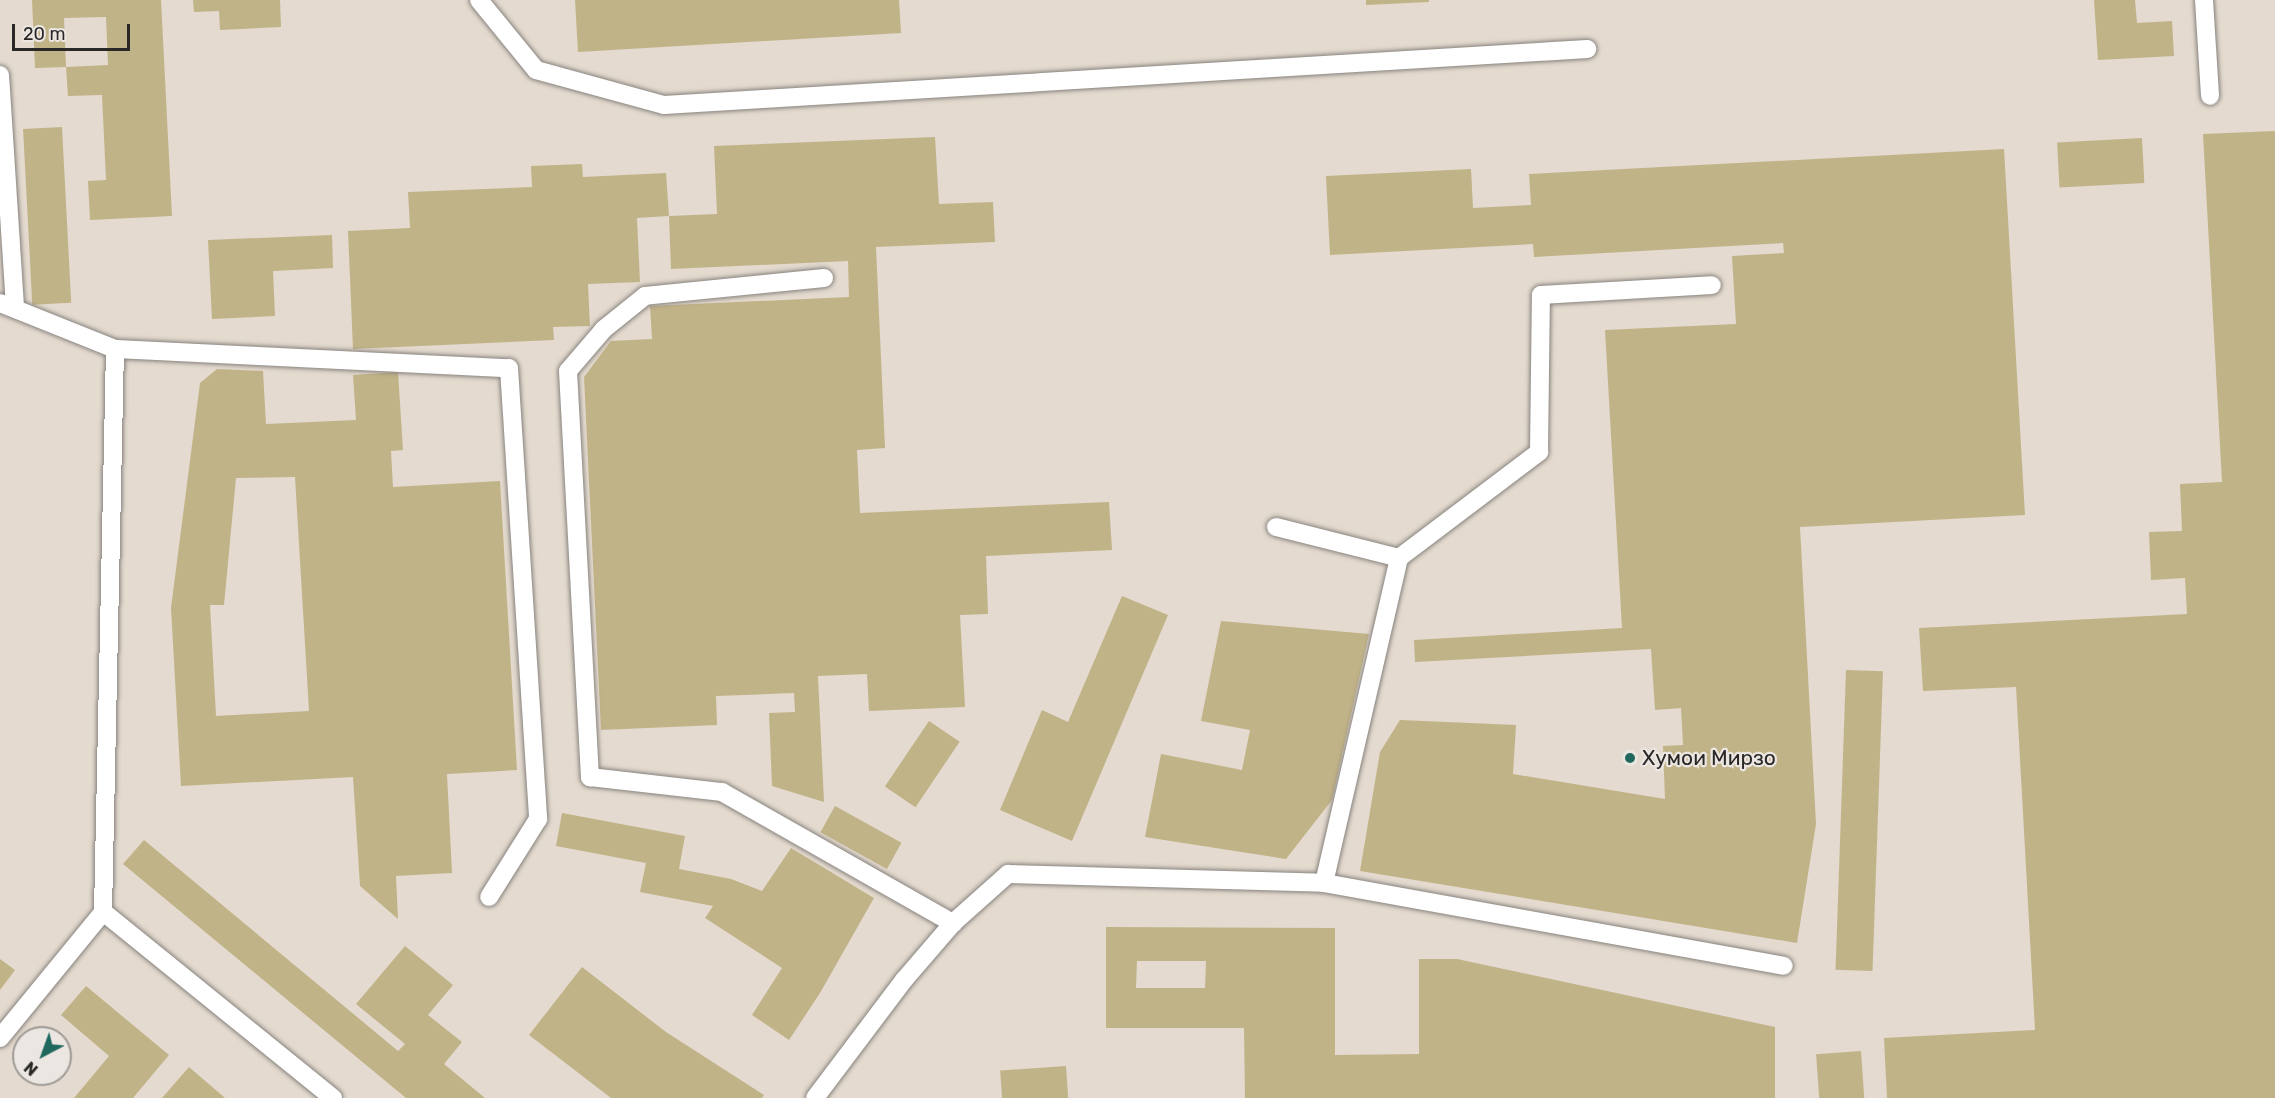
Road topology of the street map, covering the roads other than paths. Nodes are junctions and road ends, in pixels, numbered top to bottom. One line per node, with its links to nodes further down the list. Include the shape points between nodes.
1 (479, 0): 3 (lane, via 536,70 664,105)
2 (2204, 0): 5 (lane)
3 (1587, 49)
4 (0, 75): 8 (lane)
5 (2210, 96)
6 (824, 279): 15 (lane, via 645,296 604,328 568,371 590,777 722,792)
7 (1712, 285): 11 (lane, via 1541,295 1539,452)
8 (8, 306): 9 (lane)
9 (115, 349): 13 (lane, via 509,368 538,819); 14 (lane)
10 (1276, 527): 11 (lane)
11 (1399, 558): 12 (lane)
12 (1324, 883): 15 (lane, via 1008,874); 16 (lane)
13 (489, 897)
14 (103, 912): 17 (lane); 18 (lane)
15 (953, 923): 19 (lane)
16 (1784, 966)
17 (0, 1038)
18 (333, 1098)
19 (814, 1098)

